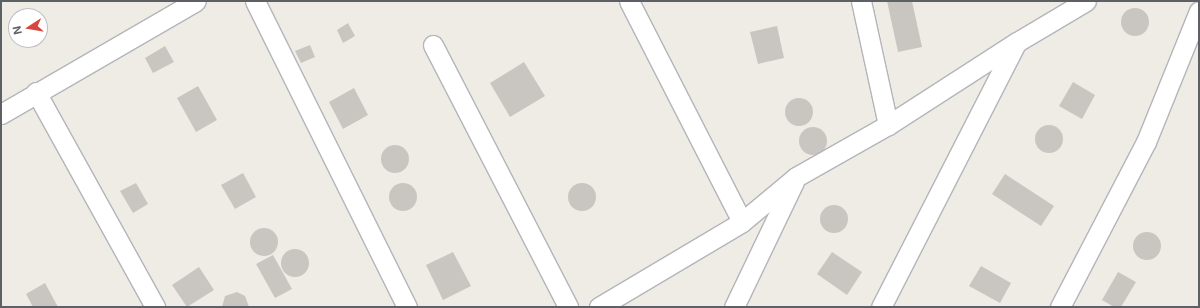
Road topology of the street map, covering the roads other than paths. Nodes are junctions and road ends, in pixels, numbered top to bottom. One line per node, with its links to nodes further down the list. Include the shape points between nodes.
1 (196, 1): 9 (street)
2 (255, 1): 15 (street)
3 (629, 1): 13 (street)
4 (861, 1): 11 (street)
5 (1086, 1): 7 (street)
6 (1199, 12): 20 (street, via 1146,142)
7 (1017, 42): 11 (street); 19 (street)
8 (433, 45): 16 (street)
9 (36, 92): 10 (street); 14 (street)
10 (1, 114)
11 (888, 125): 12 (street)
12 (796, 177): 13 (street); 18 (street)
13 (742, 222): 17 (street)
14 (155, 307)
15 (407, 307)
16 (568, 307)
17 (599, 307)
18 (734, 307)
19 (881, 307)
20 (1060, 307)

